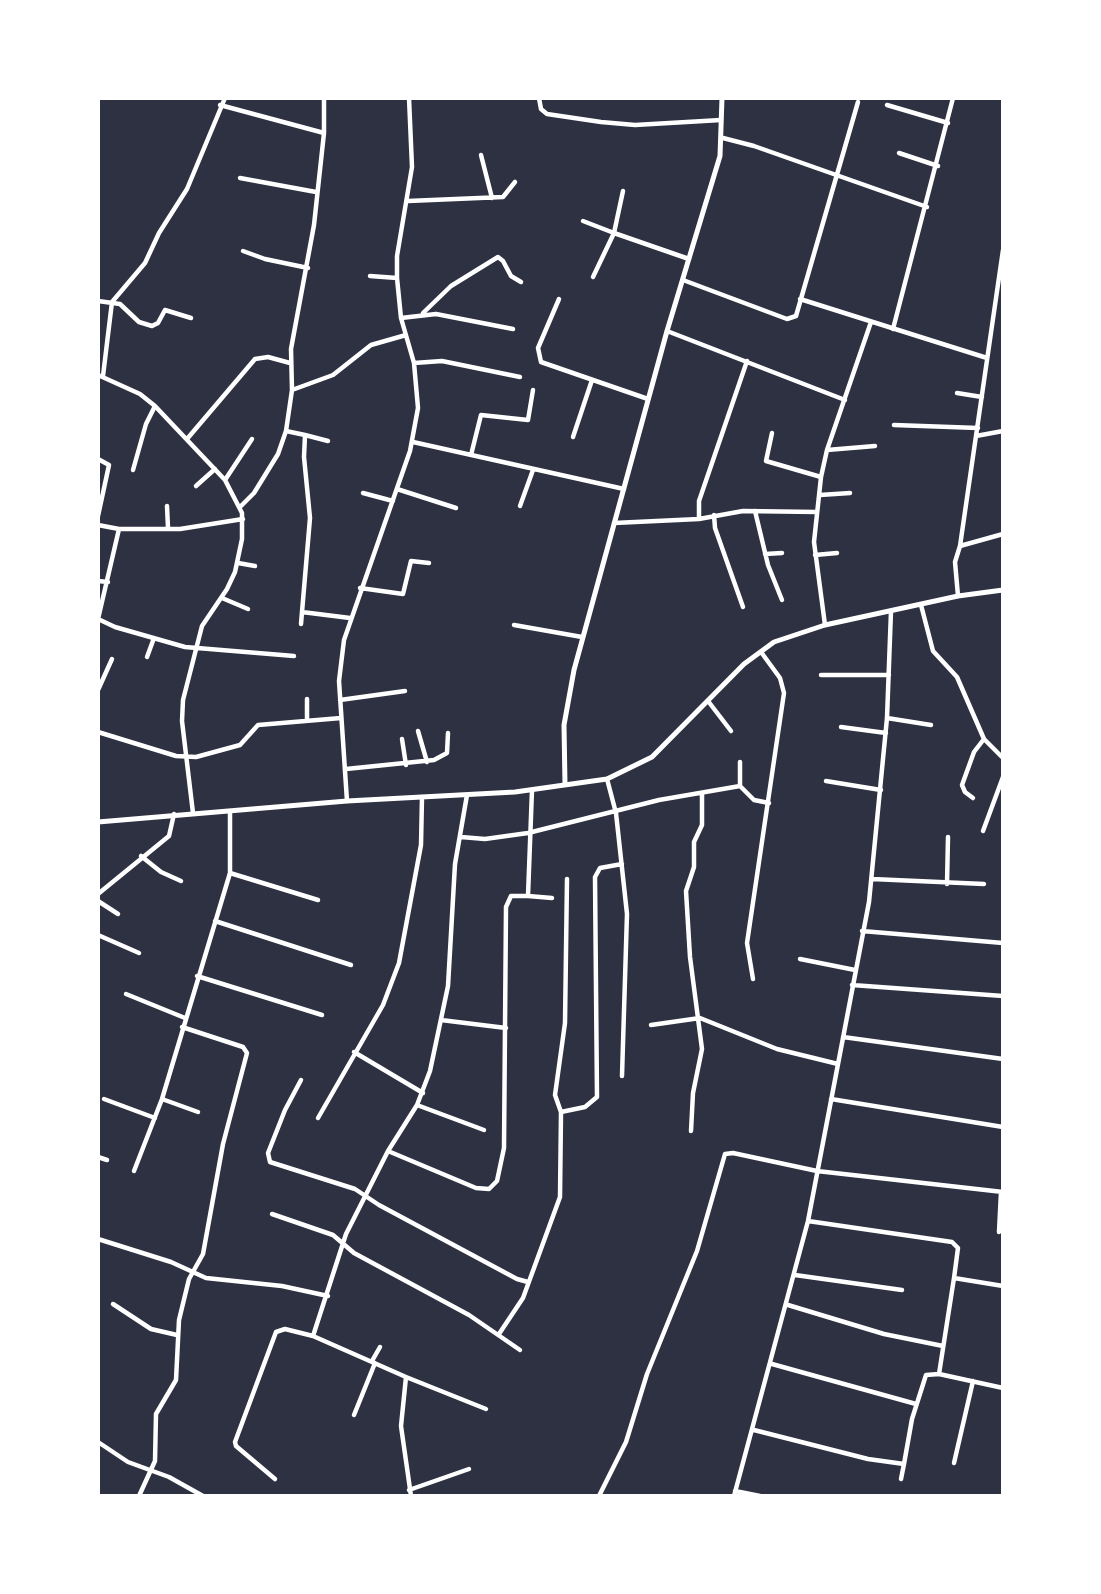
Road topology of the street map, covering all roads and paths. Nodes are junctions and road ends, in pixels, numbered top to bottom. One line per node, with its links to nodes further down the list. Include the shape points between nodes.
1 (225, 98): 8 (street)
2 (324, 98): 12 (street)
3 (410, 98): 23 (street, via 413,160)
4 (538, 98): 10 (street, via 547,114 610,123)
5 (722, 98): 10 (street)
6 (953, 98): 11 (street)
7 (858, 102): 17 (street)
8 (220, 105): 12 (street); 39 (street, via 187,188 145,263)
9 (887, 105): 11 (street)
10 (723, 120): 13 (street)
11 (948, 123): 16 (street)
12 (324, 133): 21 (street)
13 (723, 138): 17 (street); 29 (street)
14 (899, 153): 16 (street)
15 (481, 155): 22 (street)
16 (938, 166): 24 (street)
17 (835, 177): 24 (street); 37 (street)
18 (240, 178): 21 (street)
19 (515, 182): 22 (street, via 503,197)
20 (624, 191): 26 (street)
21 (316, 192): 30 (street)
22 (492, 198): 23 (street)
23 (408, 201): 33 (street)
24 (927, 207): 44 (street)
25 (583, 221): 26 (street)
26 (614, 233): 29 (street); 32 (street)
27 (1003, 250): 48 (street)
28 (243, 251): 30 (street)
29 (689, 259): 34 (street)
30 (308, 268): 50 (street)
31 (370, 275): 33 (street)
32 (593, 277)
33 (397, 278): 42 (street)
34 (682, 280): 37 (street, via 787,319 796,316); 46 (street)
35 (521, 282): 40 (street, via 498,257 451,286)
36 (559, 299): 54 (street, via 538,348 538,359)
37 (800, 299): 43 (street)
38 (98, 301): 39 (street)
39 (112, 302): 41 (street, via 152,326 165,310); 52 (street)
40 (423, 313): 42 (street); 45 (street)
41 (191, 318)
42 (401, 318): 47 (street)
43 (871, 322): 44 (street); 60 (street)
44 (893, 328): 48 (street)
45 (513, 329)
46 (667, 331): 49 (street); 59 (street)
47 (406, 335): 51 (street); 55 (street, via 371,345 333,374)
48 (987, 358): 58 (street)
49 (747, 361): 60 (street); 99 (street, via 699,501)
50 (290, 363): 55 (street); 70 (street, via 255,359)
51 (414, 363): 53 (street, via 442,361); 73 (street, via 418,408)
52 (101, 375): 61 (street)
53 (520, 377)
54 (592, 380): 59 (street); 69 (street)
55 (292, 390): 64 (street)
56 (533, 390): 76 (street, via 528,420 481,415)
57 (957, 393): 58 (street)
58 (982, 397): 63 (street)
59 (648, 399): 85 (street)
60 (845, 400): 75 (street)
61 (155, 406): 70 (street); 79 (street)
62 (894, 425): 63 (street)
63 (978, 428): 68 (street)
64 (286, 431): 67 (street); 92 (street, via 278,454)
65 (1003, 431): 68 (street)
66 (772, 433): 81 (street, via 765,457 768,463)
67 (305, 435): 72 (street); 124 (street, via 310,518)
68 (976, 436): 105 (street)
69 (573, 438)
70 (187, 439): 78 (street)
71 (252, 439): 82 (street)
72 (328, 441)
73 (412, 442): 76 (street); 84 (street)
74 (874, 446): 75 (street)
75 (827, 450): 81 (street)
76 (471, 455): 80 (street)
77 (98, 459): 97 (street, via 109,465)
78 (215, 469): 82 (street); 83 (street)
79 (133, 470)
80 (533, 470): 85 (street); 91 (street)
81 (821, 477): 88 (street)
82 (225, 480): 92 (street)
83 (196, 486)
84 (397, 489): 89 (street); 93 (street)
85 (624, 489): 100 (street)
86 (363, 492): 89 (street)
87 (850, 493): 88 (street)
88 (820, 495): 95 (street)
89 (393, 501): 115 (street)
90 (167, 506): 102 (street)
91 (520, 506)
92 (240, 507): 98 (street)
93 (456, 508)
94 (755, 511): 95 (street); 96 (street); 108 (street)
95 (817, 512): 109 (street)
96 (714, 515): 99 (street); 121 (street)
97 (98, 516)
98 (243, 519): 102 (street); 111 (street)
99 (699, 519): 100 (street)
100 (614, 523): 130 (street)
101 (98, 525): 103 (street)
102 (168, 528): 103 (street)
103 (119, 529): 114 (street)
104 (1003, 534): 105 (street)
105 (960, 545): 117 (street, via 955,562)
106 (782, 553): 108 (street)
107 (837, 553): 109 (street)
108 (765, 554): 119 (street)
109 (815, 555): 129 (street)
110 (429, 563): 115 (street, via 411,561 403,594)
111 (238, 564): 112 (street); 118 (street)
112 (256, 566)
113 (98, 580): 114 (street)
114 (108, 582): 126 (street)
115 (360, 588): 125 (street)
116 (1003, 590): 117 (street)
117 (958, 596): 120 (street)
118 (222, 598): 122 (street); 132 (street, via 205,619)
119 (782, 600)
120 (921, 605): 123 (street); 155 (street, via 933,651 957,677)
121 (743, 607)
122 (248, 609)
123 (891, 611): 129 (street); 138 (street)
124 (302, 612): 125 (street); 127 (street)
125 (350, 618): 142 (street, via 341,660)
126 (98, 619): 131 (street)
127 (301, 624)
128 (514, 625): 130 (street)
129 (825, 625): 133 (street, via 782,638)
130 (582, 637): 165 (street, via 564,725)
131 (154, 638): 132 (street); 135 (street)
132 (195, 649): 134 (street); 156 (street, via 182,710)
133 (760, 651): 143 (street); 174 (street, via 780,678 784,693)
134 (294, 656)
135 (147, 657)
136 (112, 659): 139 (street)
137 (821, 675): 138 (street)
138 (889, 675): 145 (street)
139 (98, 690)
140 (405, 691): 142 (street)
141 (307, 699): 146 (street)
142 (340, 701): 144 (street)
143 (708, 701): 150 (street); 163 (street, via 652,757)
144 (341, 718): 146 (street); 161 (street)
145 (887, 718): 147 (street); 153 (street)
146 (307, 721): 156 (street, via 258,725 240,745)
147 (931, 724)
148 (841, 727): 153 (street)
149 (418, 731): 158 (street)
150 (731, 731)
151 (98, 732): 156 (street)
152 (448, 733): 158 (street, via 447,753)
153 (886, 733): 167 (street)
154 (402, 739): 160 (street)
155 (984, 740): 157 (street); 172 (street, via 974,752 962,785)
156 (186, 757): 176 (street)
157 (1003, 758)
158 (427, 762): 160 (street)
159 (740, 762): 166 (street)
160 (406, 765): 161 (street)
161 (346, 769): 173 (street)
162 (1003, 777): 180 (street)
163 (607, 779): 165 (street); 177 (street)
164 (826, 781): 167 (street)
165 (565, 786): 168 (street)
166 (740, 786): 169 (street); 174 (street, via 754,800)
167 (881, 789): 188 (street)
168 (531, 790): 170 (street); 181 (street)
169 (702, 793): 177 (street); 213 (street, via 702,825 694,842 694,867 686,891)
170 (467, 795): 171 (street); 182 (street)
171 (422, 797): 173 (street); 219 (street, via 421,845 399,963 383,1004)
172 (973, 798)
173 (347, 801): 175 (street)
174 (769, 803): 207 (street, via 747,943)
175 (230, 810): 176 (street); 186 (street)
176 (193, 813): 178 (street)
177 (617, 813): 181 (street); 185 (street)
178 (174, 814): 179 (street); 184 (street, via 169,836)
179 (98, 822)
180 (983, 831)
181 (528, 833): 182 (street); 193 (street)
182 (461, 837): 214 (street)
183 (948, 837): 190 (street)
184 (141, 856): 189 (street); 192 (street)
185 (622, 864): 222 (street, via 627,914); 230 (street, via 600,868 595,877 597,1097 585,1107)
186 (230, 873): 196 (street); 198 (street)
187 (567, 879): 230 (street, via 565,1023 555,1095)
188 (872, 879): 190 (street); 199 (street)
189 (181, 881)
190 (947, 884): 191 (street)
191 (984, 884)
192 (98, 894)
193 (528, 896): 194 (street); 217 (street, via 511,896 506,902)
194 (552, 898)
195 (98, 901): 197 (street)
196 (318, 901)
197 (118, 914)
198 (215, 921): 204 (street); 206 (street)
199 (862, 931): 201 (street); 205 (street)
200 (98, 935): 202 (street)
201 (1003, 943)
202 (139, 953)
203 (800, 959): 205 (street)
204 (351, 965)
205 (855, 970): 208 (street)
206 (197, 975): 211 (street); 212 (street)
207 (753, 979)
208 (852, 985): 210 (street); 218 (street)
209 (126, 994): 212 (street)
210 (1003, 996)
211 (322, 1016)
212 (185, 1018): 216 (street)
213 (700, 1018): 215 (street); 221 (street, via 777,1049); 235 (street, via 701,1063 693,1093)
214 (442, 1020): 217 (street); 224 (street)
215 (651, 1025)
216 (182, 1027): 226 (street); 248 (street, via 243,1047 247,1053 223,1144 203,1254)
217 (506, 1028): 236 (street, via 504,1148 494,1186 476,1188)
218 (843, 1037): 220 (street); 221 (street)
219 (354, 1052): 224 (street); 232 (street)
220 (1003, 1059)
221 (838, 1064): 227 (street)
222 (622, 1076)
223 (301, 1080): 242 (street, via 268,1160)
224 (423, 1093): 228 (street)
225 (104, 1099): 231 (street)
226 (162, 1099): 229 (street); 231 (street)
227 (831, 1099): 233 (street); 240 (street)
228 (417, 1105): 234 (street); 236 (street)
229 (198, 1112)
230 (561, 1112): 251 (street, via 560,1197)
231 (155, 1118): 239 (street)
232 (318, 1118)
233 (1003, 1127)
234 (484, 1130)
235 (691, 1131)
236 (388, 1151): 242 (street)
237 (98, 1157): 238 (street)
238 (107, 1160)
239 (134, 1171)
240 (817, 1171): 241 (street); 244 (street); 285 (street, via 733,1153 723,1157 697,1251 647,1374 626,1442)
241 (1002, 1192): 245 (street)
242 (366, 1195): 247 (street); 251 (street, via 390,1212)
243 (272, 1214): 247 (street, via 328,1232)
244 (808, 1221): 249 (street); 250 (street, via 952,1242 958,1248)
245 (999, 1232)
246 (98, 1240): 248 (street)
247 (342, 1243): 254 (street); 257 (street)
248 (194, 1272): 254 (street, via 206,1278); 258 (street, via 185,1291)
249 (795, 1275): 253 (street); 256 (street)
250 (954, 1278): 252 (street); 260 (street)
251 (529, 1282): 257 (street)
252 (1003, 1286)
253 (902, 1290)
254 (328, 1296): 259 (street)
255 (113, 1304): 258 (street, via 151,1329)
256 (788, 1305): 260 (street); 264 (street)
257 (499, 1334): 262 (street)
258 (177, 1335): 277 (street, via 178,1373 156,1414)
259 (313, 1336): 263 (street); 278 (street, via 281,1328 276,1332 235,1441)
260 (943, 1346): 265 (street)
261 (380, 1348): 263 (street)
262 (520, 1350)
263 (373, 1362): 266 (street); 271 (street)
264 (772, 1364): 269 (street); 272 (street)
265 (939, 1374): 267 (street); 269 (street, via 926,1375)
266 (406, 1377): 270 (street); 280 (street, via 401,1426)
267 (973, 1381): 268 (street); 274 (street)
268 (1003, 1388)
269 (916, 1404): 275 (street)
270 (486, 1409)
271 (354, 1415)
272 (754, 1430): 275 (street); 281 (street)
273 (98, 1442): 277 (street)
274 (954, 1463)
275 (904, 1464): 279 (street)
276 (470, 1469): 280 (street)
277 (151, 1471): 282 (street); 283 (street)
278 (275, 1479)
279 (901, 1479)
280 (409, 1490): 284 (street)
281 (735, 1494): 286 (street)
282 (139, 1496)
283 (203, 1496)
284 (411, 1496)
285 (599, 1496)
286 (760, 1496)

